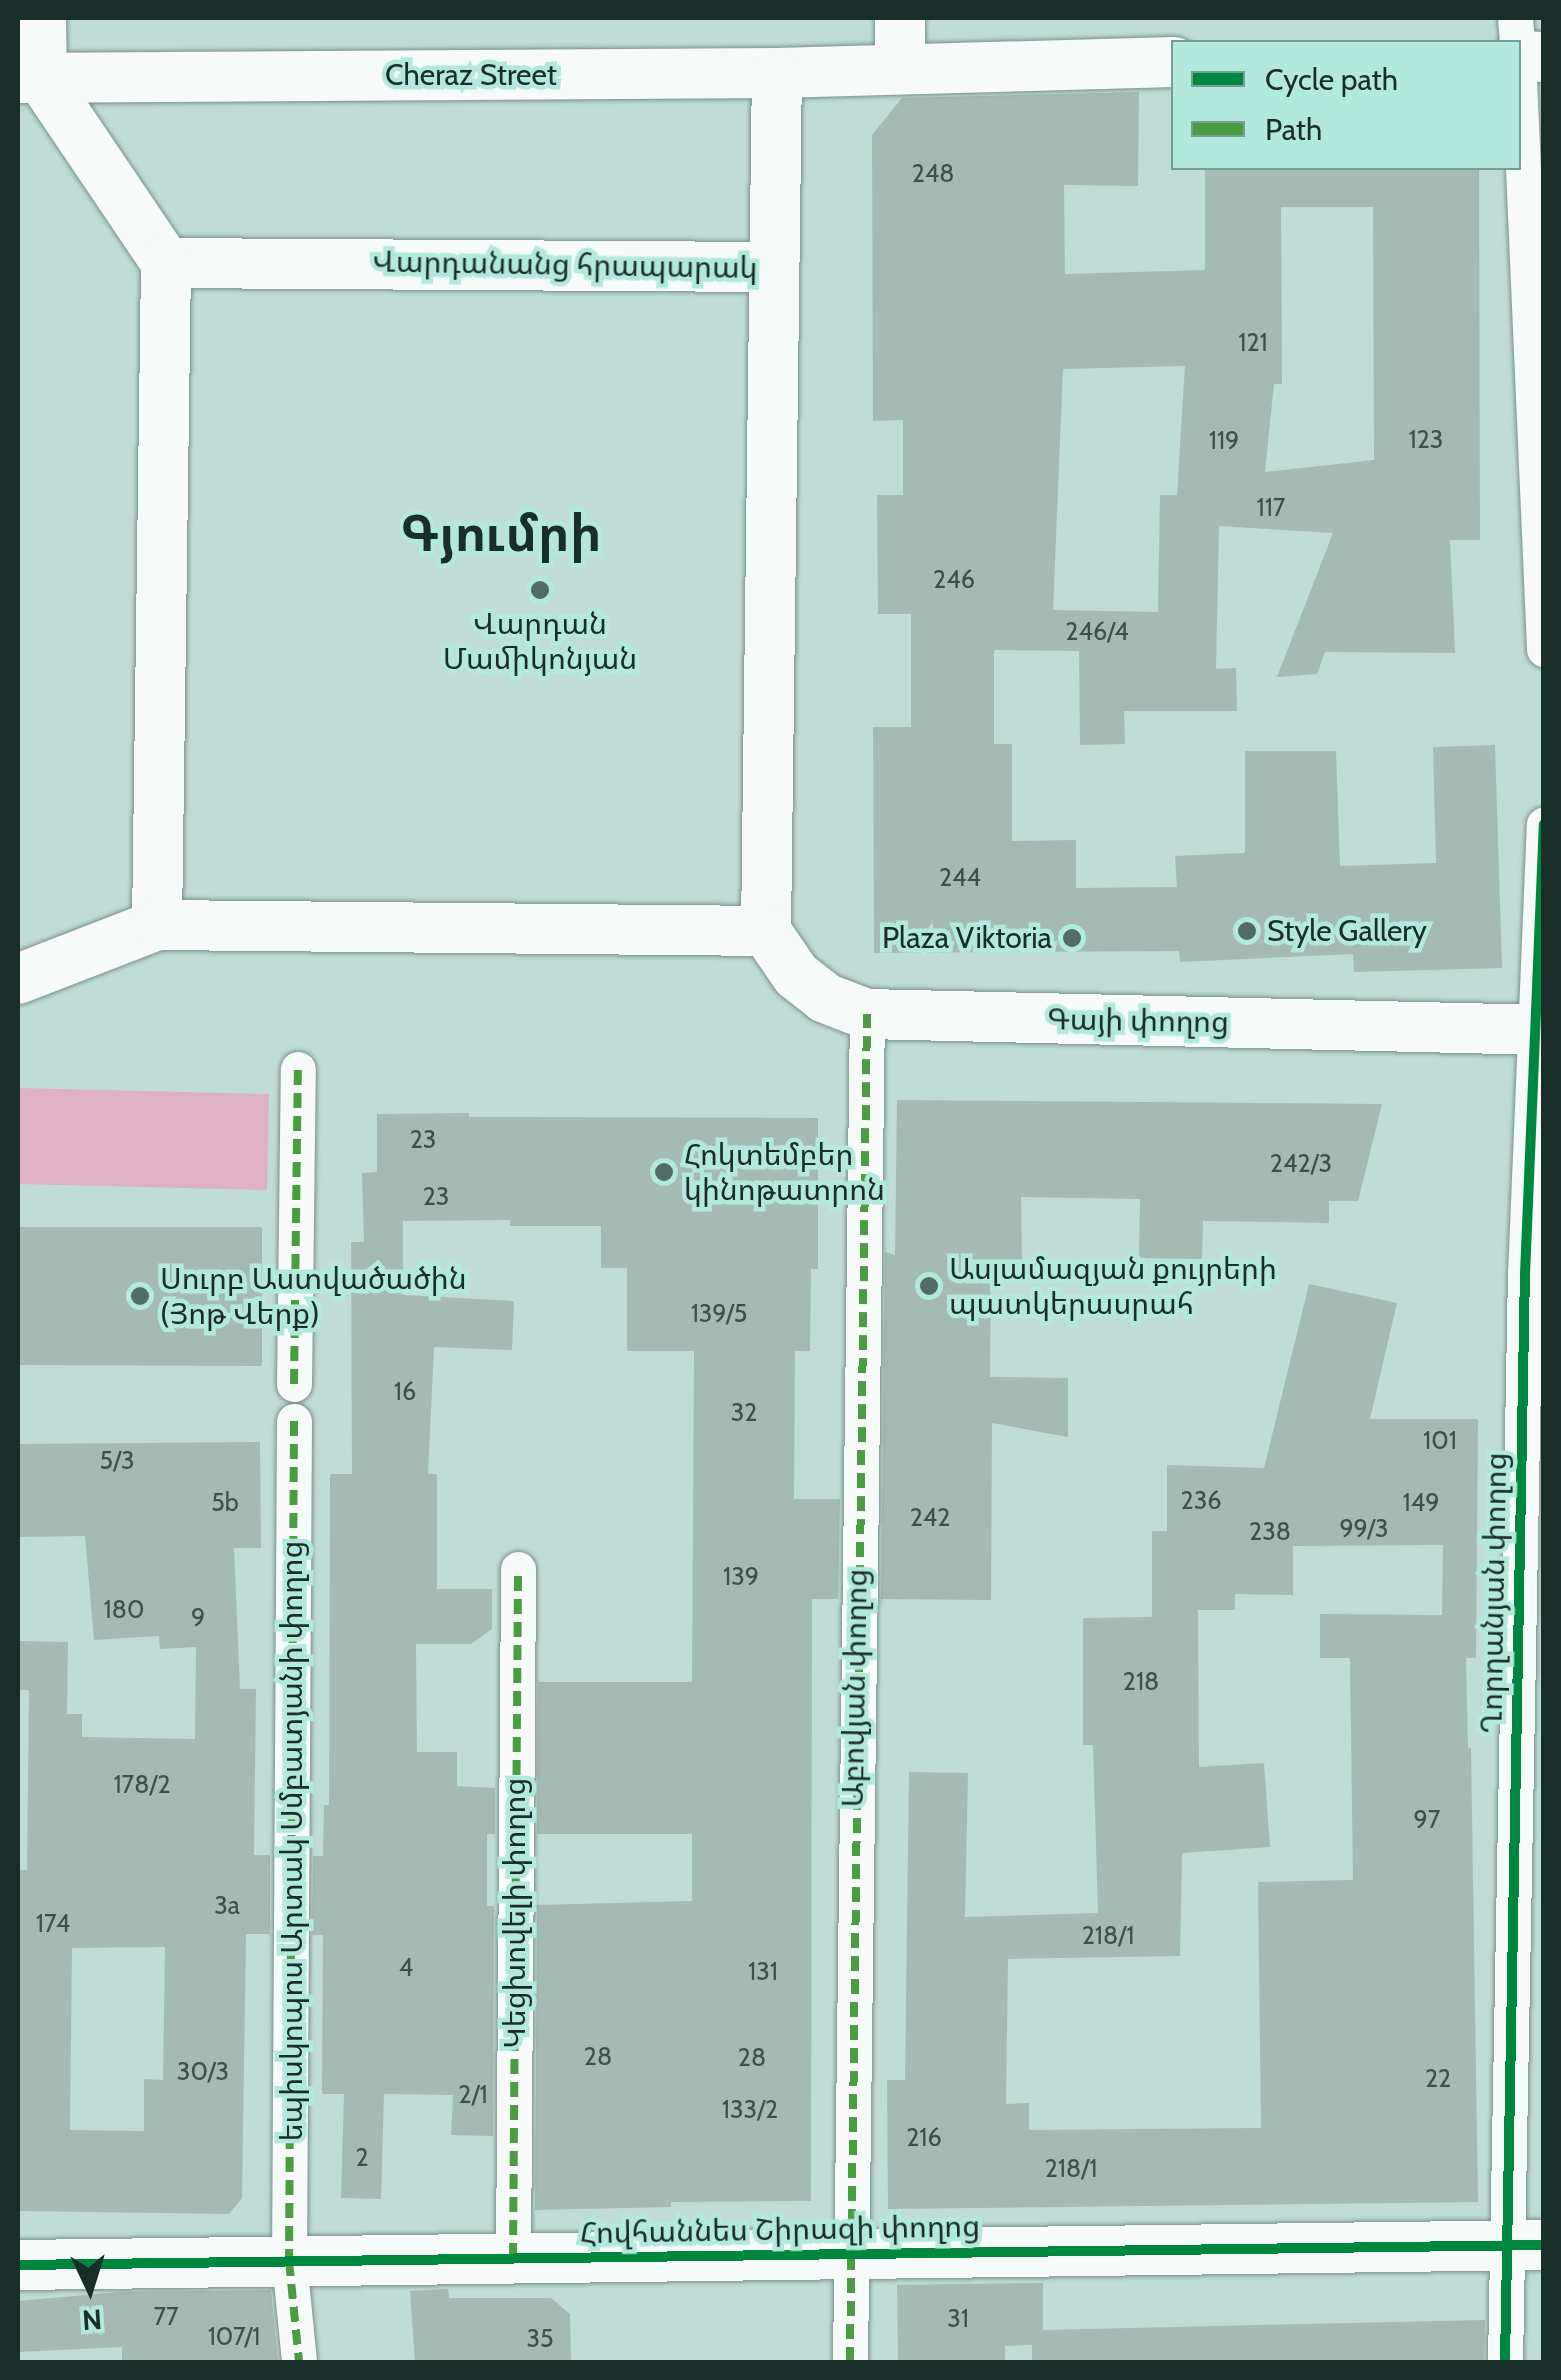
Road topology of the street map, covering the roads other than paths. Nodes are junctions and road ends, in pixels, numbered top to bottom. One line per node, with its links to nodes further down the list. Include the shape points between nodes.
1 (41, 18): 6 (main road)
2 (900, 18): 4 (main road)
3 (1171, 62): 4 (main road, Cheraz Street)
4 (900, 67): 5 (main road, Cheraz Street)
5 (777, 73): 6 (main road, Cheraz Street); 9 (main road)
6 (30, 79): 8 (main road)
7 (1521, 103): 10 (street)
8 (166, 263): 9 (main road, Վարդանանց հրապարակ); 12 (main road)
9 (772, 267): 13 (main road, Վարդանանց հրապարակ)
10 (1544, 649)
11 (1544, 824): 16 (street, Ղորղանյան փողոց)
12 (156, 925): 13 (main road); 14 (main road)
13 (766, 931): 15 (main road, Գայի փողոց, via 796,975 825,998)
14 (18, 980)
15 (867, 1014): 16 (main road, Գայի փողոց); 22 (street, Աբովյան փողոց)
16 (1540, 1030): 21 (street, Ղորղանյան փողոց, via 1525,1274)
17 (298, 1068): 18 (street)
18 (294, 1384)
19 (294, 1422): 24 (street, եպիսկոպոս Արտակ Սմբատյանի փողոց)
20 (518, 1568): 23 (street, Կեցխովելի փողոց)
21 (1525, 2245): 22 (main road, Հովհաննես Շիրազի փողոց); 28 (street, Ղորղանյան փողոց)
22 (848, 2254): 23 (main road, Հովհաննես Շիրազի փողոց); 27 (street, Աբովյան փողոց)
23 (513, 2258): 24 (main road, Հովհաննես Շիրազի փողոց)
24 (289, 2261): 25 (main road, Հովհաննես Շիրազի փողոց); 26 (street, եպիսկոպոս Արտակ Սմբատյանի փողոց)
25 (18, 2265)
26 (299, 2362)
27 (850, 2362)
28 (1505, 2362)

